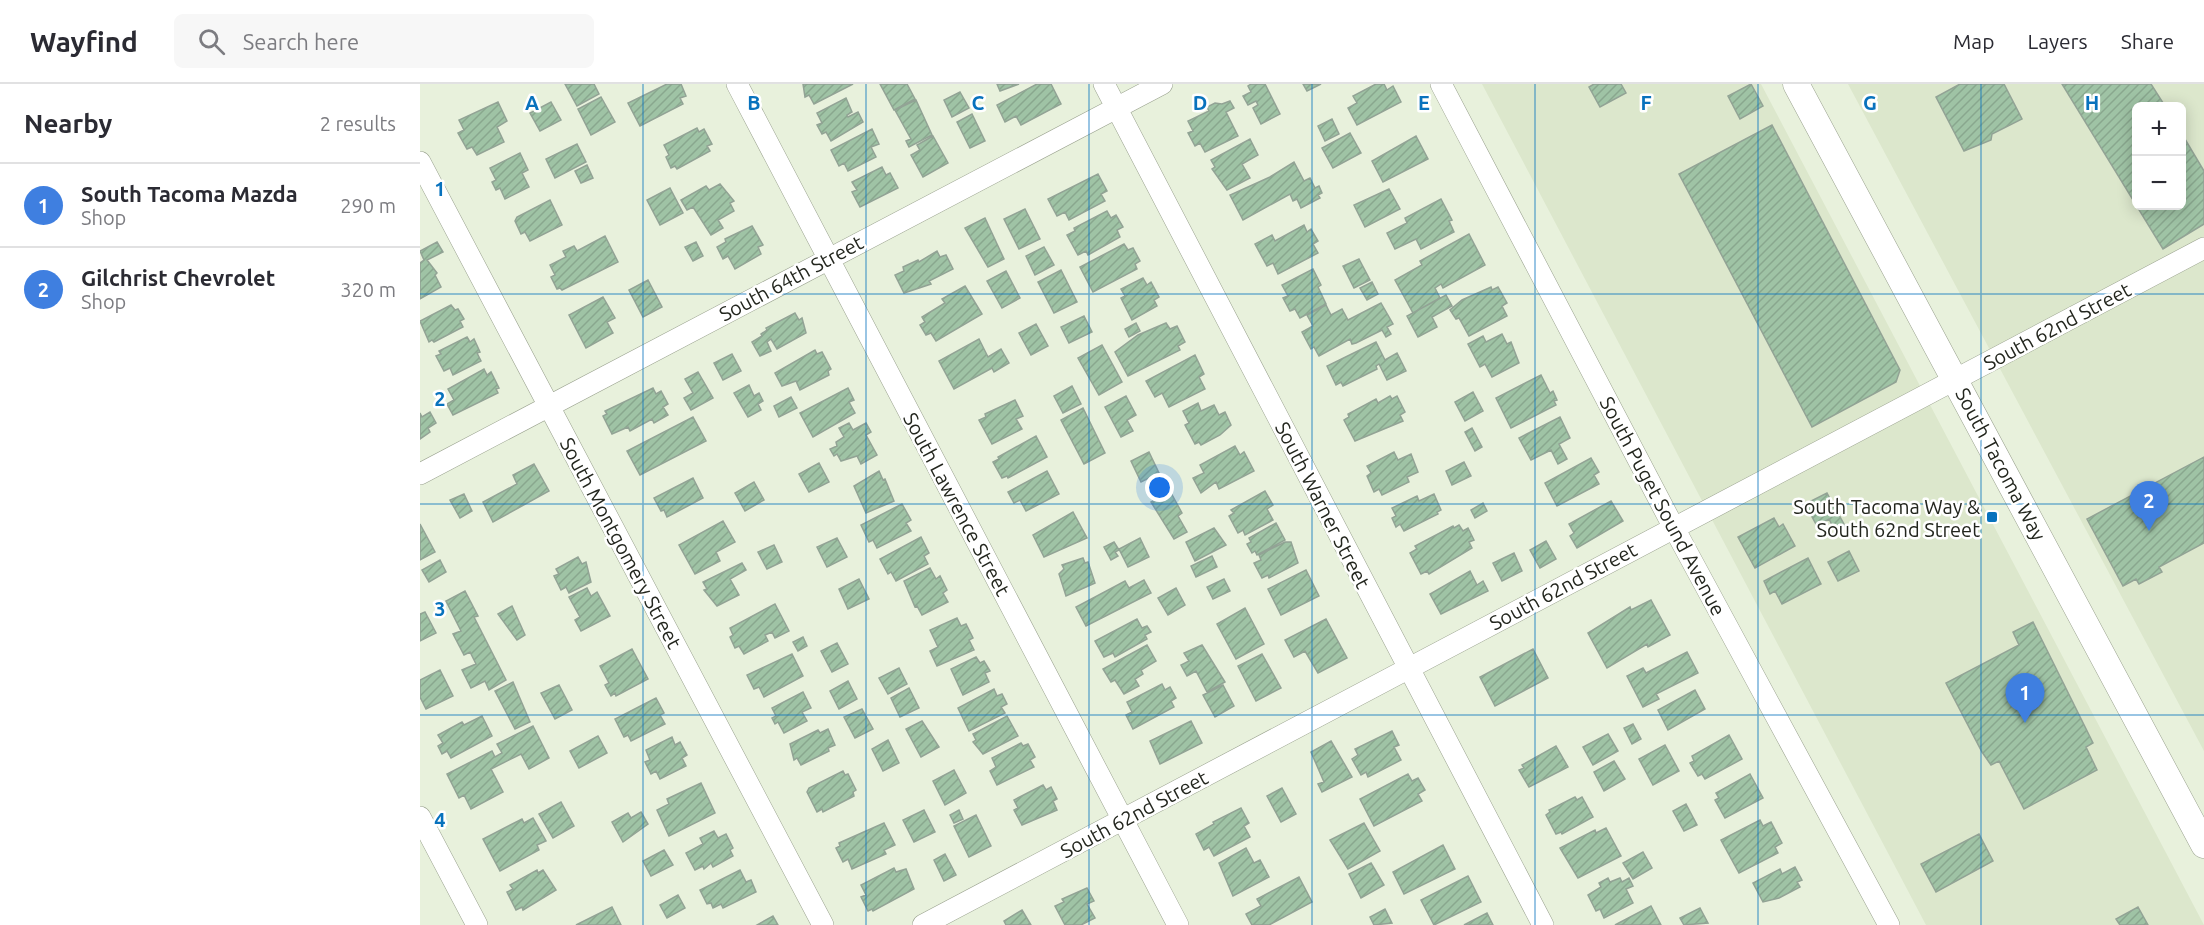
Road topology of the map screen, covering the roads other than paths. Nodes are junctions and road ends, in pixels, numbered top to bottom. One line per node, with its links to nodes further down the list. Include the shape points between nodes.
1 (737, 84): 9 (street, South Lawrence Street)
2 (1104, 84): 6 (street, South Warner Street)
3 (1162, 84): 6 (street, South 64th Street)
4 (1441, 84): 13 (street, South Puget Sound Avenue)
5 (1796, 84): 10 (main road, South Tacoma Way)
6 (1117, 109): 9 (street, South 64th Street); 14 (street, South Warner Street)
7 (420, 162): 11 (street, South Montgomery Street)
8 (2204, 248): 10 (street, South 62nd Street)
9 (828, 258): 11 (street, South 64th Street); 15 (street, South Lawrence Street)
10 (1957, 380): 13 (street, South 62nd Street); 17 (main road, South Tacoma Way)
11 (549, 406): 12 (street, South 64th Street); 19 (street, South Montgomery Street)
12 (420, 474)
13 (1674, 528): 14 (street, South 62nd Street); 23 (street, South Puget Sound Avenue)
14 (1408, 669): 15 (street, South 62nd Street); 22 (street, South Warner Street)
15 (1123, 820): 20 (street, South 62nd Street); 21 (street, South Lawrence Street)
16 (423, 831): 18 (street)
17 (2204, 845)
18 (477, 925)
19 (822, 925)
20 (923, 925)
21 (1178, 925)
22 (1543, 925)
23 (1889, 925)

